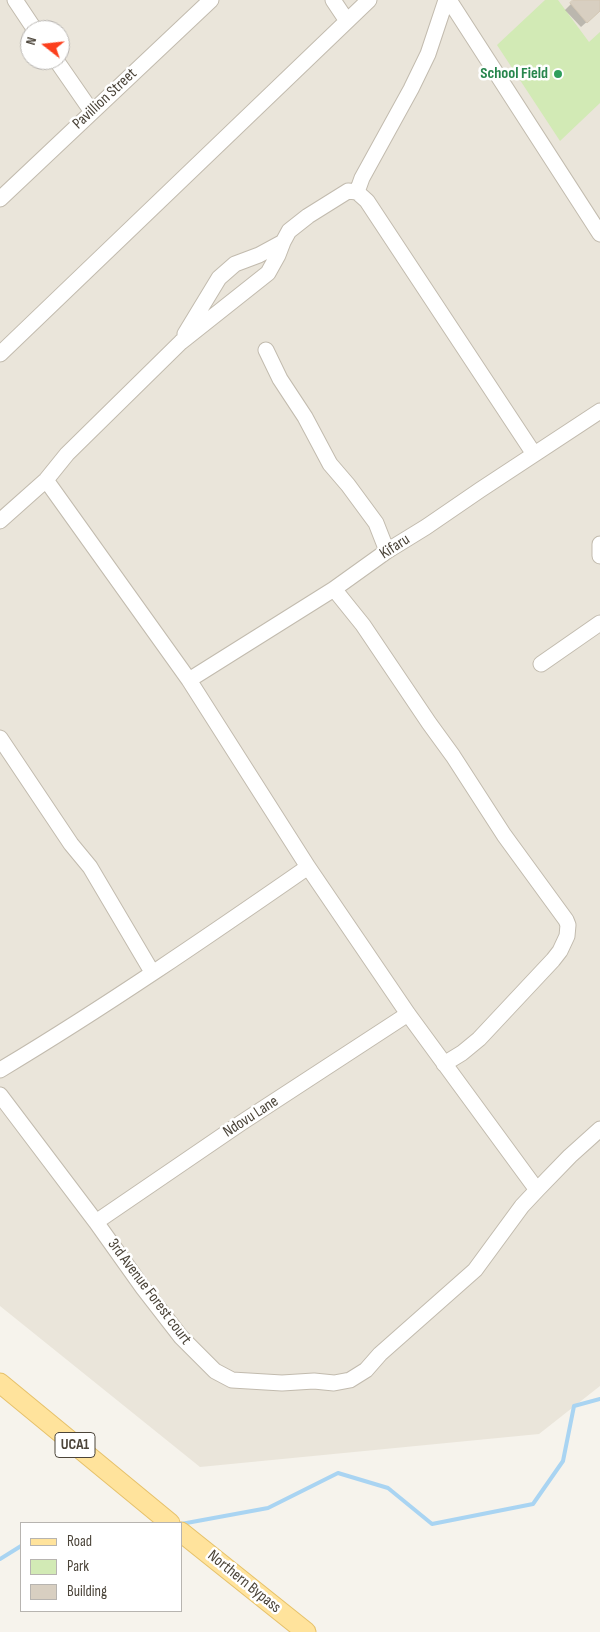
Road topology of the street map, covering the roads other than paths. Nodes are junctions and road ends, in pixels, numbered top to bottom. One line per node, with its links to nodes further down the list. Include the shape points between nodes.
1 (15, 0): 6 (street)
2 (211, 0): 9 (street, Pavillion Street)
3 (333, 0): 7 (street)
4 (369, 0): 7 (street)
5 (448, 0): 10 (street, via 428,54); 12 (street)
6 (28, 20)
7 (347, 21): 16 (street)
8 (63, 70): 9 (street)
9 (92, 112): 11 (street, Pavillion Street)
10 (357, 192): 13 (street, via 348,191 308,216 289,231); 18 (street, via 367,201)
11 (0, 199)
12 (600, 234)
13 (283, 242): 14 (street, via 268,273); 14 (street, via 235,264 219,278)
14 (181, 342): 19 (street, via 67,454)
15 (266, 350): 22 (street, via 330,464 376,523)
16 (0, 354)
17 (600, 411): 18 (street, Kifaru)
18 (534, 454): 22 (street, Kifaru)
19 (46, 480): 20 (street); 27 (street)
20 (0, 521)
21 (600, 544): 23 (street)
22 (387, 551): 24 (street, Kifaru)
23 (600, 556)
24 (334, 588): 27 (street, Kifaru); 32 (street, via 363,625 568,925 568,936 553,960 479,1039)
25 (600, 623): 26 (street)
26 (541, 664)
27 (189, 680): 29 (street)
28 (0, 738): 30 (street, via 90,867)
29 (308, 867): 30 (street); 31 (street)
30 (152, 972): 33 (street)
31 (408, 1014): 32 (street); 37 (street, Ndovu Lane)
32 (444, 1064): 36 (street)
33 (0, 1070)
34 (0, 1095): 37 (street, 3rd Avenue Forest court)
35 (600, 1128): 36 (street, 3rd Avenue Forest court)
36 (537, 1190): 37 (street, 3rd Avenue Forest court, via 475,1270 366,1370 350,1380 334,1383 232,1380 215,1371 180,1337)
37 (96, 1222)
38 (0, 1383): 39 (main road, UCA1)
39 (169, 1522)
40 (185, 1536): 41 (main road, Northern Bypass)
41 (306, 1632)

